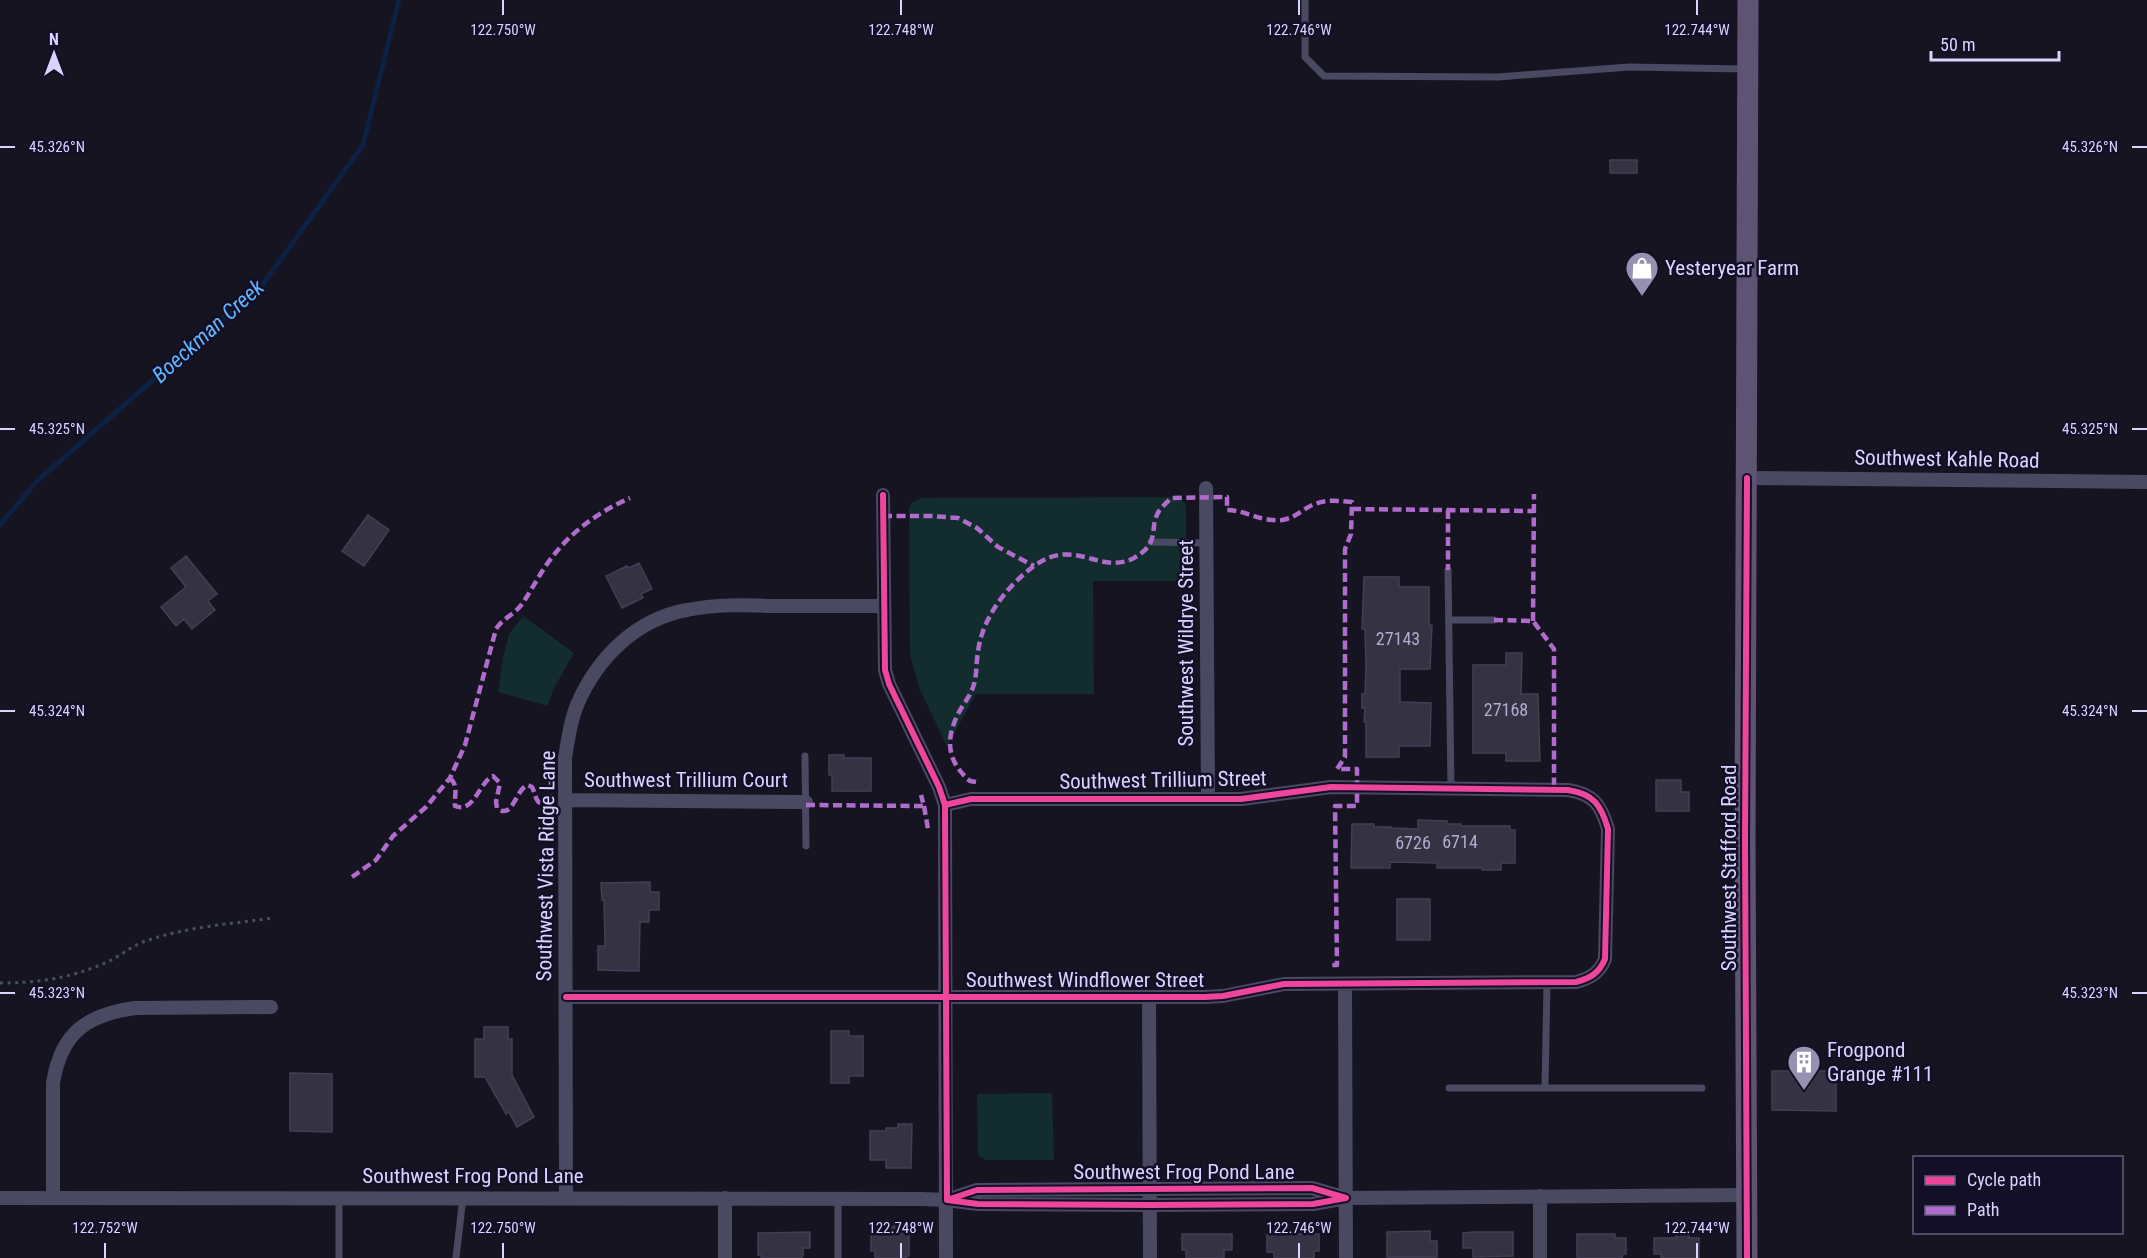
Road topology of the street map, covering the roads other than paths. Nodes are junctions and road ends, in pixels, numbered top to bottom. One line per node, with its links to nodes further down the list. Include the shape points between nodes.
1 (1305, 0): 3 (lane, via 1305,57 1324,76 1498,77 1629,67)
2 (1748, 0): 3 (main road, Southwest Stafford Road)
3 (1748, 69): 4 (main road, Southwest Stafford Road)
4 (1747, 478): 5 (street, Southwest Kahle Road); 32 (main road, Southwest Stafford Road)
5 (2147, 482)
6 (1206, 488): 9 (street, Southwest Wildrye Street)
7 (883, 495): 11 (street)
8 (1151, 542): 9 (lane)
9 (1207, 543): 16 (street, Southwest Wildrye Street)
10 (1448, 570): 12 (lane)
11 (884, 606): 17 (street, Southwest Vista Ridge Lane, via 720,605 686,610 655,620 630,634 601,664 577,705 565,758); 19 (street, via 884,656 889,684)
12 (1449, 620): 13 (lane); 15 (lane)
13 (1494, 620)
14 (805, 756): 18 (lane)
15 (1451, 789): 16 (street, Southwest Trillium Street, via 1331,787 1241,799); 21 (street, Southwest Trillium Street, via 1568,790 1582,792 1595,801 1608,830 1607,946)
16 (1208, 798): 19 (street, Southwest Trillium Street, via 970,799)
17 (565, 800): 18 (street, Southwest Trillium Court); 24 (street, Southwest Vista Ridge Lane)
18 (806, 802): 20 (lane)
19 (945, 806): 25 (street)
20 (806, 846)
21 (1600, 970): 22 (street, Southwest Windflower Street, via 1576,982)
22 (1547, 982): 23 (street, Southwest Windflower Street); 29 (lane)
23 (1345, 984): 26 (street, Southwest Windflower Street, via 1284,984 1223,996); 40 (street)
24 (566, 997): 25 (street, Southwest Windflower Street); 36 (street, Southwest Vista Ridge Lane)
25 (946, 997): 26 (street, Southwest Windflower Street); 42 (street)
26 (1149, 997): 31 (street)
27 (271, 1007): 38 (street, via 135,1008 98,1017 70,1036 55,1067 53,1083)
28 (1449, 1088): 29 (lane)
29 (1545, 1088): 30 (lane)
30 (1702, 1088)
31 (1150, 1189): 40 (street, Southwest Frog Pond Lane, via 1312,1188); 42 (street, Southwest Frog Pond Lane, via 977,1190); 43 (street)
32 (1747, 1195): 33 (street, Southwest Frog Pond Lane); 52 (main road, Southwest Stafford Road)
33 (1540, 1196): 40 (street, Southwest Frog Pond Lane); 51 (street)
34 (339, 1197): 35 (street, Southwest Frog Pond Lane); 38 (street, Southwest Frog Pond Lane); 44 (lane)
35 (463, 1197): 36 (street, Southwest Frog Pond Lane); 45 (lane)
36 (566, 1197): 39 (street, Southwest Frog Pond Lane)
37 (0, 1198): 38 (street, Southwest Frog Pond Lane)
38 (53, 1198)
39 (725, 1198): 41 (street, Southwest Frog Pond Lane); 46 (street)
40 (1346, 1198): 43 (street, Southwest Frog Pond Lane, via 1313,1204); 50 (street)
41 (838, 1199): 42 (street, Southwest Frog Pond Lane); 47 (lane)
42 (947, 1200): 43 (street, Southwest Frog Pond Lane, via 978,1204); 48 (street)
43 (1150, 1205): 49 (street)
44 (339, 1258)
45 (456, 1258)
46 (724, 1258)
47 (838, 1258)
48 (946, 1258)
49 (1150, 1258)
50 (1346, 1258)
51 (1540, 1258)
52 (1747, 1258)

